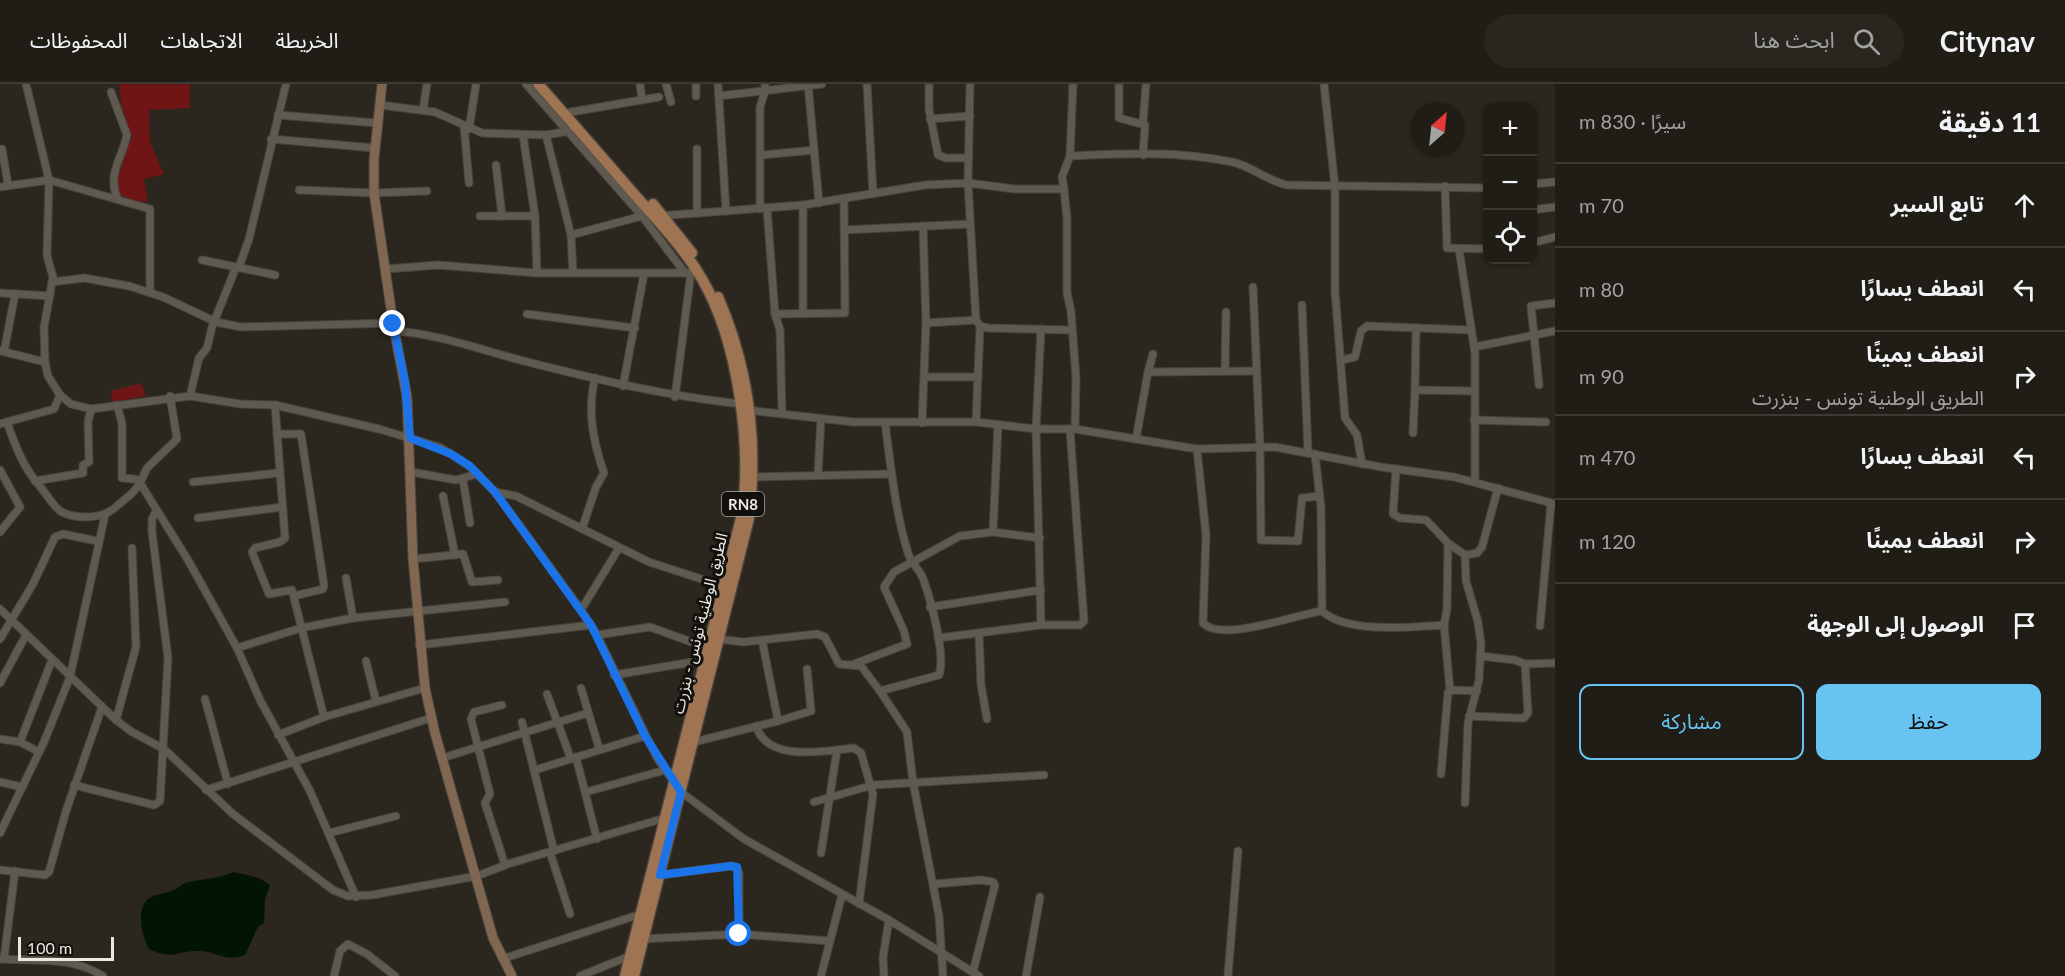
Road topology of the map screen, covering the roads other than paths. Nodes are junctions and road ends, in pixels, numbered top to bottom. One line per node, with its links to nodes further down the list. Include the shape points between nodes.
1 (26, 84): 51 (street)
2 (286, 84): 32 (street)
3 (382, 84): 29 (street)
4 (427, 84): 30 (street)
5 (476, 84): 37 (street)
6 (526, 84): 38 (street)
7 (538, 84): 22 (main road, الطريق الوطنية تونس - بنزرت / RN8)
8 (640, 84): 27 (street)
9 (666, 84): 28 (street)
10 (696, 84): 24 (street)
11 (718, 84): 25 (street)
12 (822, 84): 20 (street)
13 (867, 84): 64 (street)
14 (929, 84): 34 (street)
15 (970, 84): 33 (street)
16 (1073, 84): 48 (street)
17 (1119, 84): 36 (street, via 1119,118 1123,122)
18 (1146, 84): 36 (street)
19 (1324, 84): 58 (street)
20 (808, 85): 21 (street); 45 (street)
21 (765, 88): 25 (street); 47 (street, via 760,107)
22 (550, 90): 31 (main road, الطريق الوطنية تونس - بنزرت / RN8); 38 (main road, الطريق الوطنية تونس - بنزرت / RN8)
23 (111, 92): 65 (street, via 127,135 116,166 113,189)
24 (696, 96)
25 (718, 96): 72 (street)
26 (659, 97): 27 (street)
27 (642, 99): 31 (street)
28 (671, 102)
29 (380, 105): 30 (street); 35 (street)
30 (423, 110): 37 (street, via 445,115)
31 (571, 112): 77 (main road, الطريق الوطنية تونس - بنزرت / RN8)
32 (278, 115): 35 (street); 41 (street)
33 (970, 116): 34 (street); 49 (street)
34 (930, 119): 49 (street, via 938,155)
35 (377, 123): 42 (street)
36 (1143, 123): 46 (street)
37 (467, 128): 39 (street); 53 (street)
38 (572, 131): 40 (street); 77 (main road, الطريق الوطنية تونس - بنزرت / RN8)
39 (522, 135): 40 (street); 76 (street)
40 (546, 135): 81 (street)
41 (271, 139): 42 (street); 87 (street)
42 (375, 148): 63 (street)
43 (2, 149): 56 (street)
44 (697, 149): 73 (street)
45 (814, 150): 47 (street); 67 (street)
46 (1143, 154): 48 (street); 58 (street, via 1235,162 1275,183)
47 (761, 155): 70 (street)
48 (1070, 156): 60 (street, via 1062,177)
49 (969, 158): 54 (street)
50 (496, 165): 75 (street)
51 (49, 180): 56 (street); 65 (street); 94 (street, via 47,256)
52 (1555, 182): 55 (street)
53 (469, 183)
54 (968, 183): 60 (street, via 1015,189); 64 (street); 78 (street)
55 (1537, 184)
56 (4, 186)
57 (1445, 186): 58 (street); 59 (street); 84 (street, via 1447,246)
58 (1335, 187): 120 (street, via 1335,291)
59 (1483, 188)
60 (1064, 189): 113 (street, via 1066,293)
61 (299, 190): 63 (street)
62 (427, 190): 63 (street)
63 (374, 193): 88 (street)
64 (873, 194): 66 (street)
65 (117, 197): 96 (street, via 150,209)
66 (844, 199): 67 (street); 80 (street)
67 (819, 203): 68 (street)
68 (803, 205): 70 (street); 103 (street)
69 (1555, 207): 71 (street)
70 (764, 208): 72 (street); 105 (street)
71 (1537, 209)
72 (726, 211): 73 (street)
73 (697, 213): 77 (street)
74 (480, 216): 75 (street)
75 (502, 216): 76 (street)
76 (535, 216): 90 (street)
77 (653, 216): 81 (street); 89 (main road, الطريق الوطنية تونس - بنزرت / RN8); 138 (main road, الطريق الوطنية تونس - بنزرت / RN8, via 701,266 718,296 732,335)
78 (970, 225): 79 (street); 108 (street)
79 (923, 226): 80 (street); 107 (street)
80 (844, 230): 103 (street, via 845,313)
81 (572, 235): 91 (street)
82 (1555, 237): 83 (street)
83 (1537, 242)
84 (1459, 249): 85 (street); 114 (street)
85 (1483, 249)
86 (202, 260): 87 (street)
87 (238, 267): 93 (street); 106 (street)
88 (386, 269): 90 (street, via 465,266); 109 (street)
89 (690, 270): 92 (street); 135 (street); 138 (main road, الطريق الوطنية تونس - بنزرت / RN8, via 717,312)
90 (537, 273): 91 (street)
91 (573, 273): 92 (street)
92 (644, 274): 110 (street)
93 (275, 275)
94 (52, 282): 96 (street, via 97,278); 99 (street)
95 (1253, 287): 123 (street)
96 (150, 291): 106 (street)
97 (0, 292): 98 (street)
98 (15, 294): 99 (street); 118 (street)
99 (50, 296): 121 (street, via 44,327)
100 (1555, 303): 116 (street, via 1531,306)
101 (1302, 305): 157 (street)
102 (1226, 312): 122 (street)
103 (803, 313): 105 (street)
104 (527, 314): 110 (street)
105 (775, 314): 140 (street, via 780,330)
106 (216, 321): 109 (street, via 259,328); 134 (street)
107 (926, 323): 108 (street); 125 (street)
108 (978, 323): 112 (street); 126 (street)
109 (394, 327): 127 (street); 153 (street)
110 (635, 328): 129 (street)
111 (1416, 328): 114 (street); 120 (street, via 1367,326 1361,331 1354,357); 130 (street)
112 (1041, 329): 113 (street); 149 (street)
113 (1071, 330): 150 (street, via 1076,378)
114 (1471, 330): 117 (street)
115 (1555, 331): 116 (street)
116 (1534, 335): 117 (street); 128 (street)
117 (1474, 347): 131 (street)
118 (2, 352): 121 (street)
119 (1153, 354): 124 (street)
120 (1342, 360): 158 (street, via 1346,418 1357,435)
121 (45, 362): 132 (street)
122 (1226, 371): 123 (street); 124 (street)
123 (1255, 371): 155 (street)
124 (1148, 372): 154 (street)
125 (926, 377): 126 (street); 147 (street)
126 (978, 377): 143 (street)
127 (595, 378): 129 (street); 182 (street, via 591,426 604,473)
128 (1539, 385)
129 (623, 386): 135 (street)
130 (1415, 390): 131 (street); 151 (street)
131 (1474, 391): 142 (street)
132 (60, 395): 139 (street, via 71,404); 145 (street, via 54,409)
133 (170, 396): 134 (street); 136 (street); 171 (street, via 177,439 147,468)
134 (190, 396): 137 (street)
135 (675, 397): 138 (street)
136 (117, 405): 139 (street); 171 (street, via 122,423 122,478)
137 (275, 405): 152 (street); 153 (street)
138 (745, 408): 140 (street); 166 (main road, الطريق الوطنية تونس - بنزرت / RN8); 196 (main road, الطريق الوطنية تونس - بنزرت / RN8, via 745,492)
139 (91, 409): 168 (street, via 89,462 83,473)
140 (782, 413): 141 (street)
141 (821, 419): 146 (street); 164 (street)
142 (1474, 420): 144 (street); 169 (street)
143 (976, 422): 147 (street); 148 (street)
144 (1546, 422)
145 (4, 423): 168 (street)
146 (885, 423): 147 (street); 165 (street)
147 (922, 423)
148 (998, 425): 149 (street); 184 (street)
149 (1036, 429): 150 (street); 185 (street)
150 (1073, 430): 154 (street); 208 (street, via 1085,618 1080,625)
151 (1413, 432)
152 (277, 434): 162 (street); 198 (street, via 301,434 324,585 323,589)
153 (410, 438): 161 (street); 163 (street, via 439,447)
154 (1136, 439): 156 (street)
155 (1260, 445): 156 (street); 157 (street); 175 (street, via 1262,541 1298,541 1302,498)
156 (1197, 449): 204 (street, via 1206,535 1203,623 1214,628 1254,629)
157 (1312, 453): 158 (street); 175 (street)
158 (1362, 464): 159 (street)
159 (1396, 469): 169 (street); 187 (street, via 1393,514 1426,520)
160 (0, 470): 183 (street, via 20,507)
161 (411, 472): 167 (street); 192 (street)
162 (279, 473): 170 (street); 177 (street)
163 (477, 474): 167 (street); 173 (street)
164 (818, 474): 165 (street); 166 (street)
165 (891, 474): 193 (street)
166 (754, 477): 217 (main road, الطريق الوطنية تونس - بنزرت / RN8, via 749,518)
167 (463, 480): 181 (street)
168 (35, 481): 179 (street, via 60,511 74,516)
169 (1475, 481): 172 (street)
170 (193, 482)
171 (140, 483): 178 (street); 179 (street, via 137,490)
172 (1498, 488): 176 (street); 191 (street, via 1480,550)
173 (495, 492): 182 (street, via 516,496); 202 (street)
174 (443, 496): 190 (street)
175 (1320, 496): 204 (street)
176 (1553, 503): 210 (street)
177 (282, 507): 180 (street); 198 (street, via 285,538 252,552 269,594 291,589)
178 (156, 511): 220 (street); 261 (street, via 152,532 168,658)
179 (105, 515): 186 (street)
180 (198, 518)
181 (470, 523)
182 (582, 529): 189 (street)
183 (0, 532)
184 (993, 532): 185 (street); 193 (street, via 960,536)
185 (1040, 538): 197 (street)
186 (98, 541): 206 (street, via 63,534 55,537); 231 (street)
187 (1448, 543): 191 (street); 209 (street)
188 (132, 548): 248 (street, via 136,647)
189 (619, 548): 196 (street); 202 (street)
190 (454, 555): 192 (street); 195 (street, via 464,554 472,582)
191 (1465, 555): 222 (street, via 1466,581 1479,622)
192 (413, 559): 203 (street)
193 (912, 562): 200 (street, via 924,579); 227 (street, via 894,572 884,587 907,644)
194 (346, 578): 205 (street)
195 (498, 580)
196 (723, 586): 221 (main road, الطريق الوطنية تونس - بنزرت / RN8)
197 (1041, 591): 200 (street); 208 (street)
198 (294, 596): 211 (street)
199 (505, 602): 203 (street)
200 (930, 607): 215 (street)
201 (0, 609): 206 (street)
202 (581, 610): 207 (street)
203 (417, 611): 205 (street); 219 (street)
204 (1322, 611): 209 (street, via 1343,621 1389,628)
205 (353, 618): 211 (street)
206 (12, 621): 213 (street); 216 (street)
207 (591, 625): 214 (street); 219 (street)
208 (1041, 625): 212 (street)
209 (1444, 625): 235 (street)
210 (1540, 626)
211 (301, 628): 220 (street); 245 (street)
212 (979, 634): 215 (street); 247 (street)
213 (26, 635): 223 (street); 232 (street)
214 (597, 635): 221 (street, via 650,627); 230 (street)
215 (938, 638): 236 (street, via 939,675)
216 (0, 639)
217 (718, 639): 218 (street); 258 (main road, الطريق الوطنية تونس - بنزرت / RN8)
218 (762, 640): 227 (street, via 817,634 825,638 839,664); 249 (street)
219 (419, 645): 233 (street)
220 (237, 648): 254 (street)
221 (708, 648): 224 (main road, الطريق الوطنية تونس - بنزرت / RN8)
222 (1480, 656): 228 (street); 237 (street)
223 (52, 660): 231 (street); 257 (street)
224 (705, 660): 230 (street); 271 (main road, الطريق الوطنية تونس - بنزرت / RN8)
225 (366, 661): 240 (street)
226 (1555, 663): 228 (street)
227 (853, 664): 236 (street, via 861,666)
228 (1525, 664): 244 (street, via 1526,716)
229 (807, 669): 249 (street, via 811,711)
230 (614, 675): 255 (street)
231 (70, 677): 242 (street); 263 (street)
232 (0, 683)
233 (425, 688): 240 (street); 246 (street)
234 (581, 688): 243 (street)
235 (1450, 690): 237 (street); 269 (street)
236 (880, 691): 273 (street, via 908,732)
237 (1477, 691): 244 (street)
238 (547, 694): 251 (street)
239 (205, 699): 274 (street)
240 (376, 701): 245 (street)
241 (501, 705): 259 (street, via 473,713)
242 (102, 707): 248 (street); 276 (street)
243 (588, 713): 251 (street); 260 (street)
244 (1469, 716): 283 (street)
245 (324, 717): 254 (street)
246 (431, 717): 264 (street); 266 (street)
247 (987, 719)
248 (116, 720): 261 (street)
249 (778, 721): 252 (street)
250 (522, 722): 253 (street)
251 (558, 723): 253 (street); 265 (street)
252 (756, 726): 258 (street); 262 (street, via 759,737 780,750)
253 (525, 734): 259 (street); 267 (street)
254 (278, 735): 266 (street)
255 (645, 736): 260 (street); 268 (street)
256 (0, 739): 257 (street)
257 (20, 742): 263 (street)
258 (694, 742): 280 (main road, الطريق الوطنية تونس - بنزرت / RN8)
259 (477, 747): 264 (street); 293 (street, via 490,794 485,803)
260 (599, 748): 265 (street)
261 (164, 749): 276 (street, via 160,801 156,805); 278 (street)
262 (837, 750): 275 (street, via 860,751); 281 (street)
263 (39, 752): 277 (street)
264 (442, 758): 297 (street)
265 (573, 758): 267 (street); 279 (street)
266 (295, 763): 274 (street); 288 (street)
267 (535, 770): 291 (street)
268 (665, 770): 271 (street); 279 (street)
269 (1441, 774)
270 (1044, 775): 273 (street)
271 (674, 780): 280 (street); 285 (main road, الطريق الوطنية تونس - بنزرت / RN8)
272 (0, 782): 277 (street)
273 (913, 782): 275 (street); 298 (street)
274 (228, 784): 278 (street)
275 (873, 784): 281 (street); 302 (street)
276 (74, 785): 295 (street, via 49,872)
277 (22, 787): 286 (street)
278 (206, 790): 300 (street, via 333,890)
279 (586, 792): 289 (street)
280 (681, 792): 296 (main road, الطريق الوطنية تونس - بنزرت / RN8); 299 (street, via 744,839)
281 (830, 797): 282 (street); 292 (street)
282 (814, 802)
283 (1465, 803)
284 (396, 816): 288 (street)
285 (665, 818): 289 (street); 304 (main road, الطريق الوطنية تونس - بنزرت / RN8)
286 (3, 820): 287 (street)
287 (0, 833)
288 (329, 833): 300 (street)
289 (597, 839): 291 (street)
290 (1238, 850): 325 (street)
291 (552, 852): 293 (street); 303 (street)
292 (821, 853)
293 (505, 865): 297 (street)
294 (0, 870): 295 (street)
295 (15, 872): 311 (street)
296 (660, 875): 306 (street, via 737,867); 307 (main road, الطريق الوطنية تونس - بنزرت / RN8)
297 (477, 876): 300 (street); 312 (street)
298 (934, 884): 309 (street); 313 (street, via 981,880 996,885)
299 (842, 895): 302 (street); 308 (street)
300 (356, 897)
301 (1040, 897): 324 (street)
302 (859, 904): 305 (street)
303 (570, 914)
304 (641, 914): 310 (main road, الطريق الوطنية تونس - بنزرت / RN8); 312 (street)
305 (889, 920): 309 (street); 322 (street)
306 (739, 934): 307 (street); 308 (street)
307 (643, 939): 320 (main road, الطريق الوطنية تونس - بنزرت / RN8)
308 (830, 941): 321 (street)
309 (941, 952): 313 (street); 323 (street)
310 (630, 956): 318 (street); 319 (main road, الطريق الوطنية تونس - بنزرت / RN8)
311 (2, 959): 314 (street, via 68,962)
312 (502, 959): 317 (street)
313 (976, 974)
314 (103, 976)
315 (334, 976): 316 (street, via 340,951 348,944)
316 (395, 976)
317 (512, 976)
318 (580, 976)
319 (625, 976)
320 (634, 976)
321 (821, 976)
322 (884, 976)
323 (943, 976)
324 (1026, 976)
325 (1228, 976)

